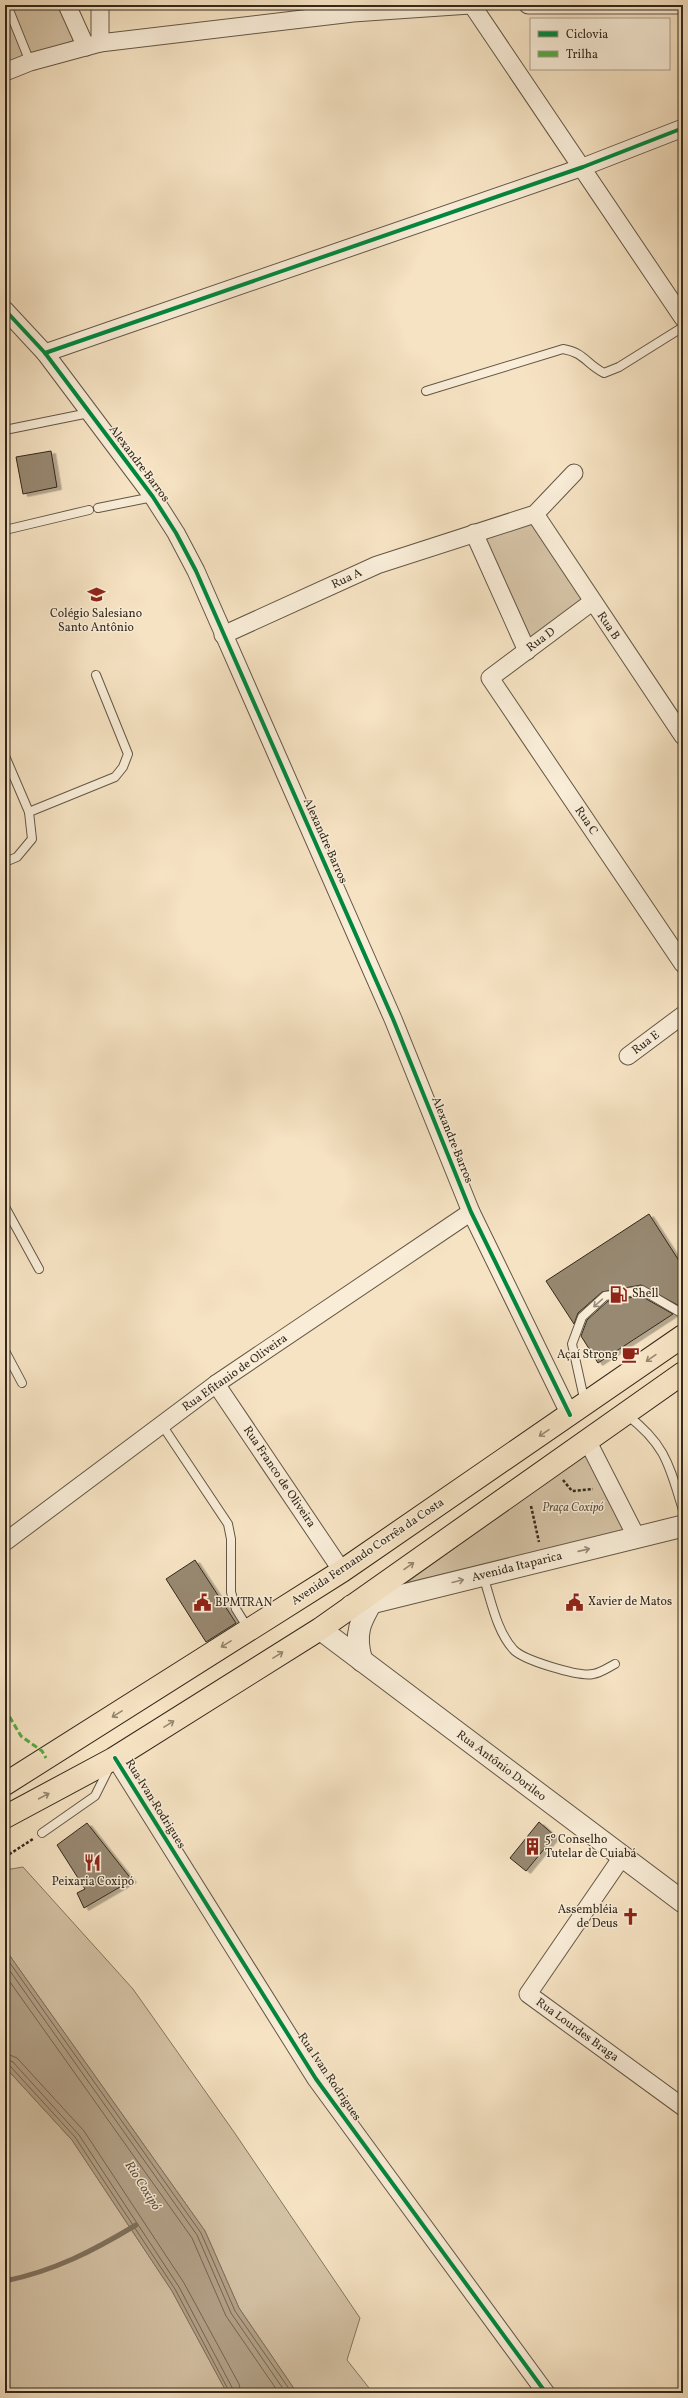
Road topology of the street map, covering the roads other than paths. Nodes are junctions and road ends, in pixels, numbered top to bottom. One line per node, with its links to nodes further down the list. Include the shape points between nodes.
1 (7, 5): 9 (lane)
2 (67, 5): 8 (street)
3 (100, 5): 8 (street)
4 (471, 5): 7 (street); 12 (street)
5 (528, 5): 6 (street)
6 (676, 5)
7 (351, 9): 8 (street, via 167,37)
8 (93, 45): 9 (street)
9 (30, 62): 10 (street)
10 (5, 72)
11 (683, 128): 12 (street)
12 (583, 167): 14 (street); 16 (street)
13 (5, 310): 16 (street, Alexandre Barros)
14 (683, 318)
15 (683, 326): 17 (lane, via 604,374 578,352 563,349)
16 (45, 353): 18 (street, Alexandre Barros)
17 (426, 391)
18 (89, 413): 19 (lane); 21 (street, Alexandre Barros)
19 (5, 430)
20 (574, 473): 24 (street, Rua A)
21 (153, 497): 22 (lane); 28 (street, Alexandre Barros, via 196,571)
22 (98, 508)
23 (89, 510): 25 (lane)
24 (535, 514): 26 (street, Rua A); 27 (street, Rua B)
25 (5, 530)
26 (474, 533): 28 (street, Rua A, via 377,565); 29 (street)
27 (592, 602): 29 (street, Rua D); 32 (street, Rua B)
28 (223, 635): 40 (street, Alexandre Barros, via 393,1019)
29 (526, 651): 31 (street, Rua D)
30 (96, 675): 34 (lane, via 128,754 123,767 115,777)
31 (490, 678): 36 (street, Rua C)
32 (683, 736)
33 (5, 756): 34 (lane)
34 (29, 812): 35 (lane, via 32,839 18,857)
35 (5, 862)
36 (683, 964)
37 (683, 1015): 38 (street, Rua E)
38 (628, 1056)
39 (5, 1207): 41 (lane)
40 (471, 1212): 47 (street, Rua Efitanio de Oliveira); 48 (street, Alexandre Barros)
41 (39, 1269)
42 (683, 1314): 48 (lane, one-way to 48, via 642,1290 605,1296 582,1317 572,1344)
43 (683, 1336): 48 (highway, Avenida Fernando Corrêa da Costa, one-way to 48)
44 (5, 1351): 46 (lane)
45 (683, 1373): 49 (highway)
46 (22, 1383)
47 (216, 1384): 50 (street, Rua Efitanio de Oliveira); 56 (street, Rua Franco de Oliveira)
48 (578, 1410): 56 (highway, Avenida Fernando Corrêa da Costa, one-way to 56)
49 (626, 1413): 51 (highway); 52 (lane, via 648,1431 666,1456)
50 (162, 1425): 55 (street, Rua Efitanio de Oliveira); 60 (lane, via 228,1524 231,1539 231,1592 236,1609)
51 (587, 1440): 54 (street); 58 (highway, one-way to 51, via 383,1584)
52 (683, 1510)
53 (683, 1526): 54 (street, Avenida Itaparica)
54 (637, 1538): 57 (street, Avenida Itaparica, one-way to 54)
55 (5, 1542)
56 (342, 1571): 60 (highway, Avenida Fernando Corrêa da Costa)
57 (482, 1575): 58 (street, Avenida Itaparica, one-way to 57); 62 (lane, via 504,1636 514,1650 548,1665 579,1673 593,1674)
58 (361, 1605): 59 (highway); 61 (street, via 357,1644)
59 (320, 1629): 61 (street, Rua Antônio Dorileo); 63 (highway, one-way to 59)
60 (249, 1630): 64 (highway, Avenida Fernando Corrêa da Costa, one-way to 64)
61 (362, 1661): 67 (street, Rua Antônio Dorileo)
62 (615, 1664)
63 (114, 1759): 65 (highway, one-way to 63); 66 (lane, via 95,1796); 70 (street, Rua Ivan Rodrigues, via 316,2079)
64 (5, 1784)
65 (7, 1816)
66 (42, 1833)
67 (622, 1857): 68 (street, Rua Antônio Dorileo); 69 (street, Rua Lourdes Braga, via 528,1994)
68 (683, 1902)
69 (683, 2107)
70 (546, 2393)

